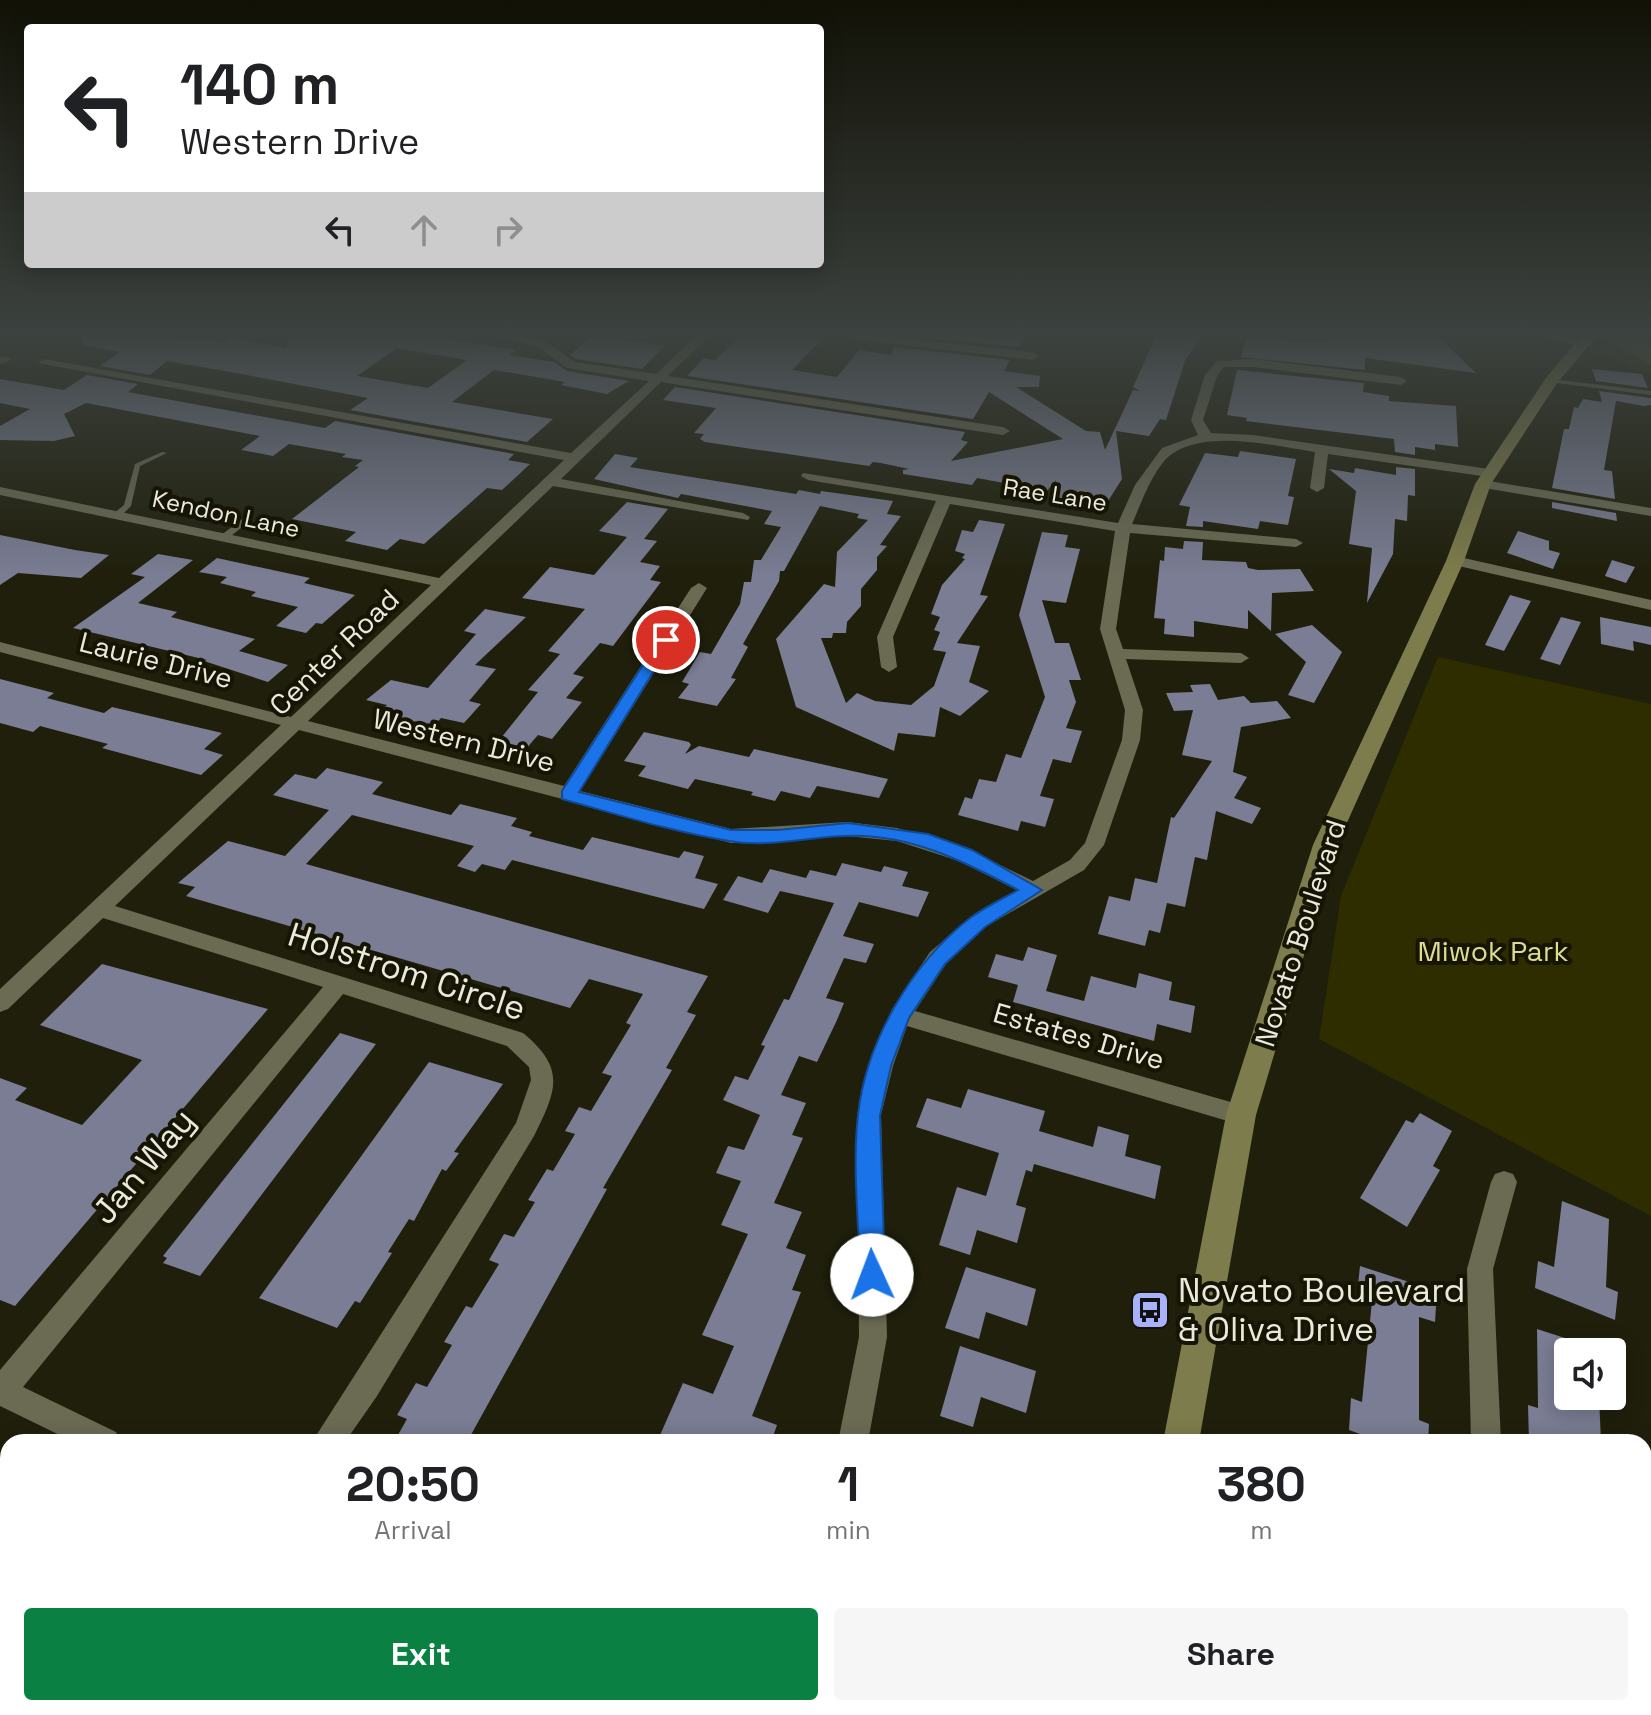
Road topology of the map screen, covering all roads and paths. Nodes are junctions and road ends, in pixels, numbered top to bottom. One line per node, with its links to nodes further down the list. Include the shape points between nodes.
1 (340, 416): 10 (street)
2 (619, 416): 10 (street, Center Road)
3 (906, 416): 6 (street)
4 (1198, 416): 7 (street)
5 (1528, 416): 12 (main road, Novato Boulevard)
6 (1003, 431)
7 (1206, 437): 8 (street); 21 (street, via 1167,451 1142,485)
8 (1322, 449): 12 (street); 14 (street)
9 (164, 453): 18 (lane, via 137,465 127,506)
10 (574, 458): 13 (street, Center Road)
11 (808, 476): 16 (street, Rae Lane)
12 (1486, 479): 17 (street); 24 (main road, Novato Boulevard)
13 (550, 481): 19 (street); 25 (street, Center Road)
14 (1317, 488)
15 (0, 491): 18 (street, Kendon Lane)
16 (944, 500): 21 (street, Rae Lane); 31 (street, via 885,637)
17 (1651, 512)
18 (116, 516): 22 (street, Kendon Lane)
19 (743, 517)
20 (248, 519): 22 (lane)
21 (1123, 528): 23 (street, Rae Lane); 29 (street, via 1109,617)
22 (223, 538): 25 (street, Kendon Lane)
23 (1296, 543)
24 (1455, 561): 27 (street); 39 (main road, Novato Boulevard, via 1325,845)
25 (442, 583): 32 (street, Center Road)
26 (699, 588): 33 (street)
27 (1651, 605)
28 (0, 647): 32 (street, Laurie Drive)
29 (1116, 654): 30 (street); 34 (street, via 1129,686 1133,725 1102,823 1094,845 1077,865)
30 (1241, 658)
31 (889, 667)
32 (299, 722): 33 (street, Western Drive); 35 (street, Center Road)
33 (568, 795): 34 (street, Western Drive, via 731,836 848,829 928,840)
34 (1033, 890): 38 (street, via 978,922 938,958)
35 (99, 909): 36 (street, Holstrom Circle); 37 (street, Center Road)
36 (338, 985): 41 (street, Jan Way); 43 (street, Holstrom Circle, via 515,1039 537,1055 544,1073 525,1129)
37 (0, 1003)
38 (900, 1015): 39 (street, Estates Drive); 44 (street, via 869,1115 873,1337)
39 (1241, 1115): 45 (main road, Novato Boulevard)
40 (1504, 1182): 46 (street, via 1480,1269)
41 (0, 1391): 42 (street)
42 (89, 1434)
43 (333, 1434)
44 (855, 1434)
45 (1182, 1434)
46 (1486, 1434)

